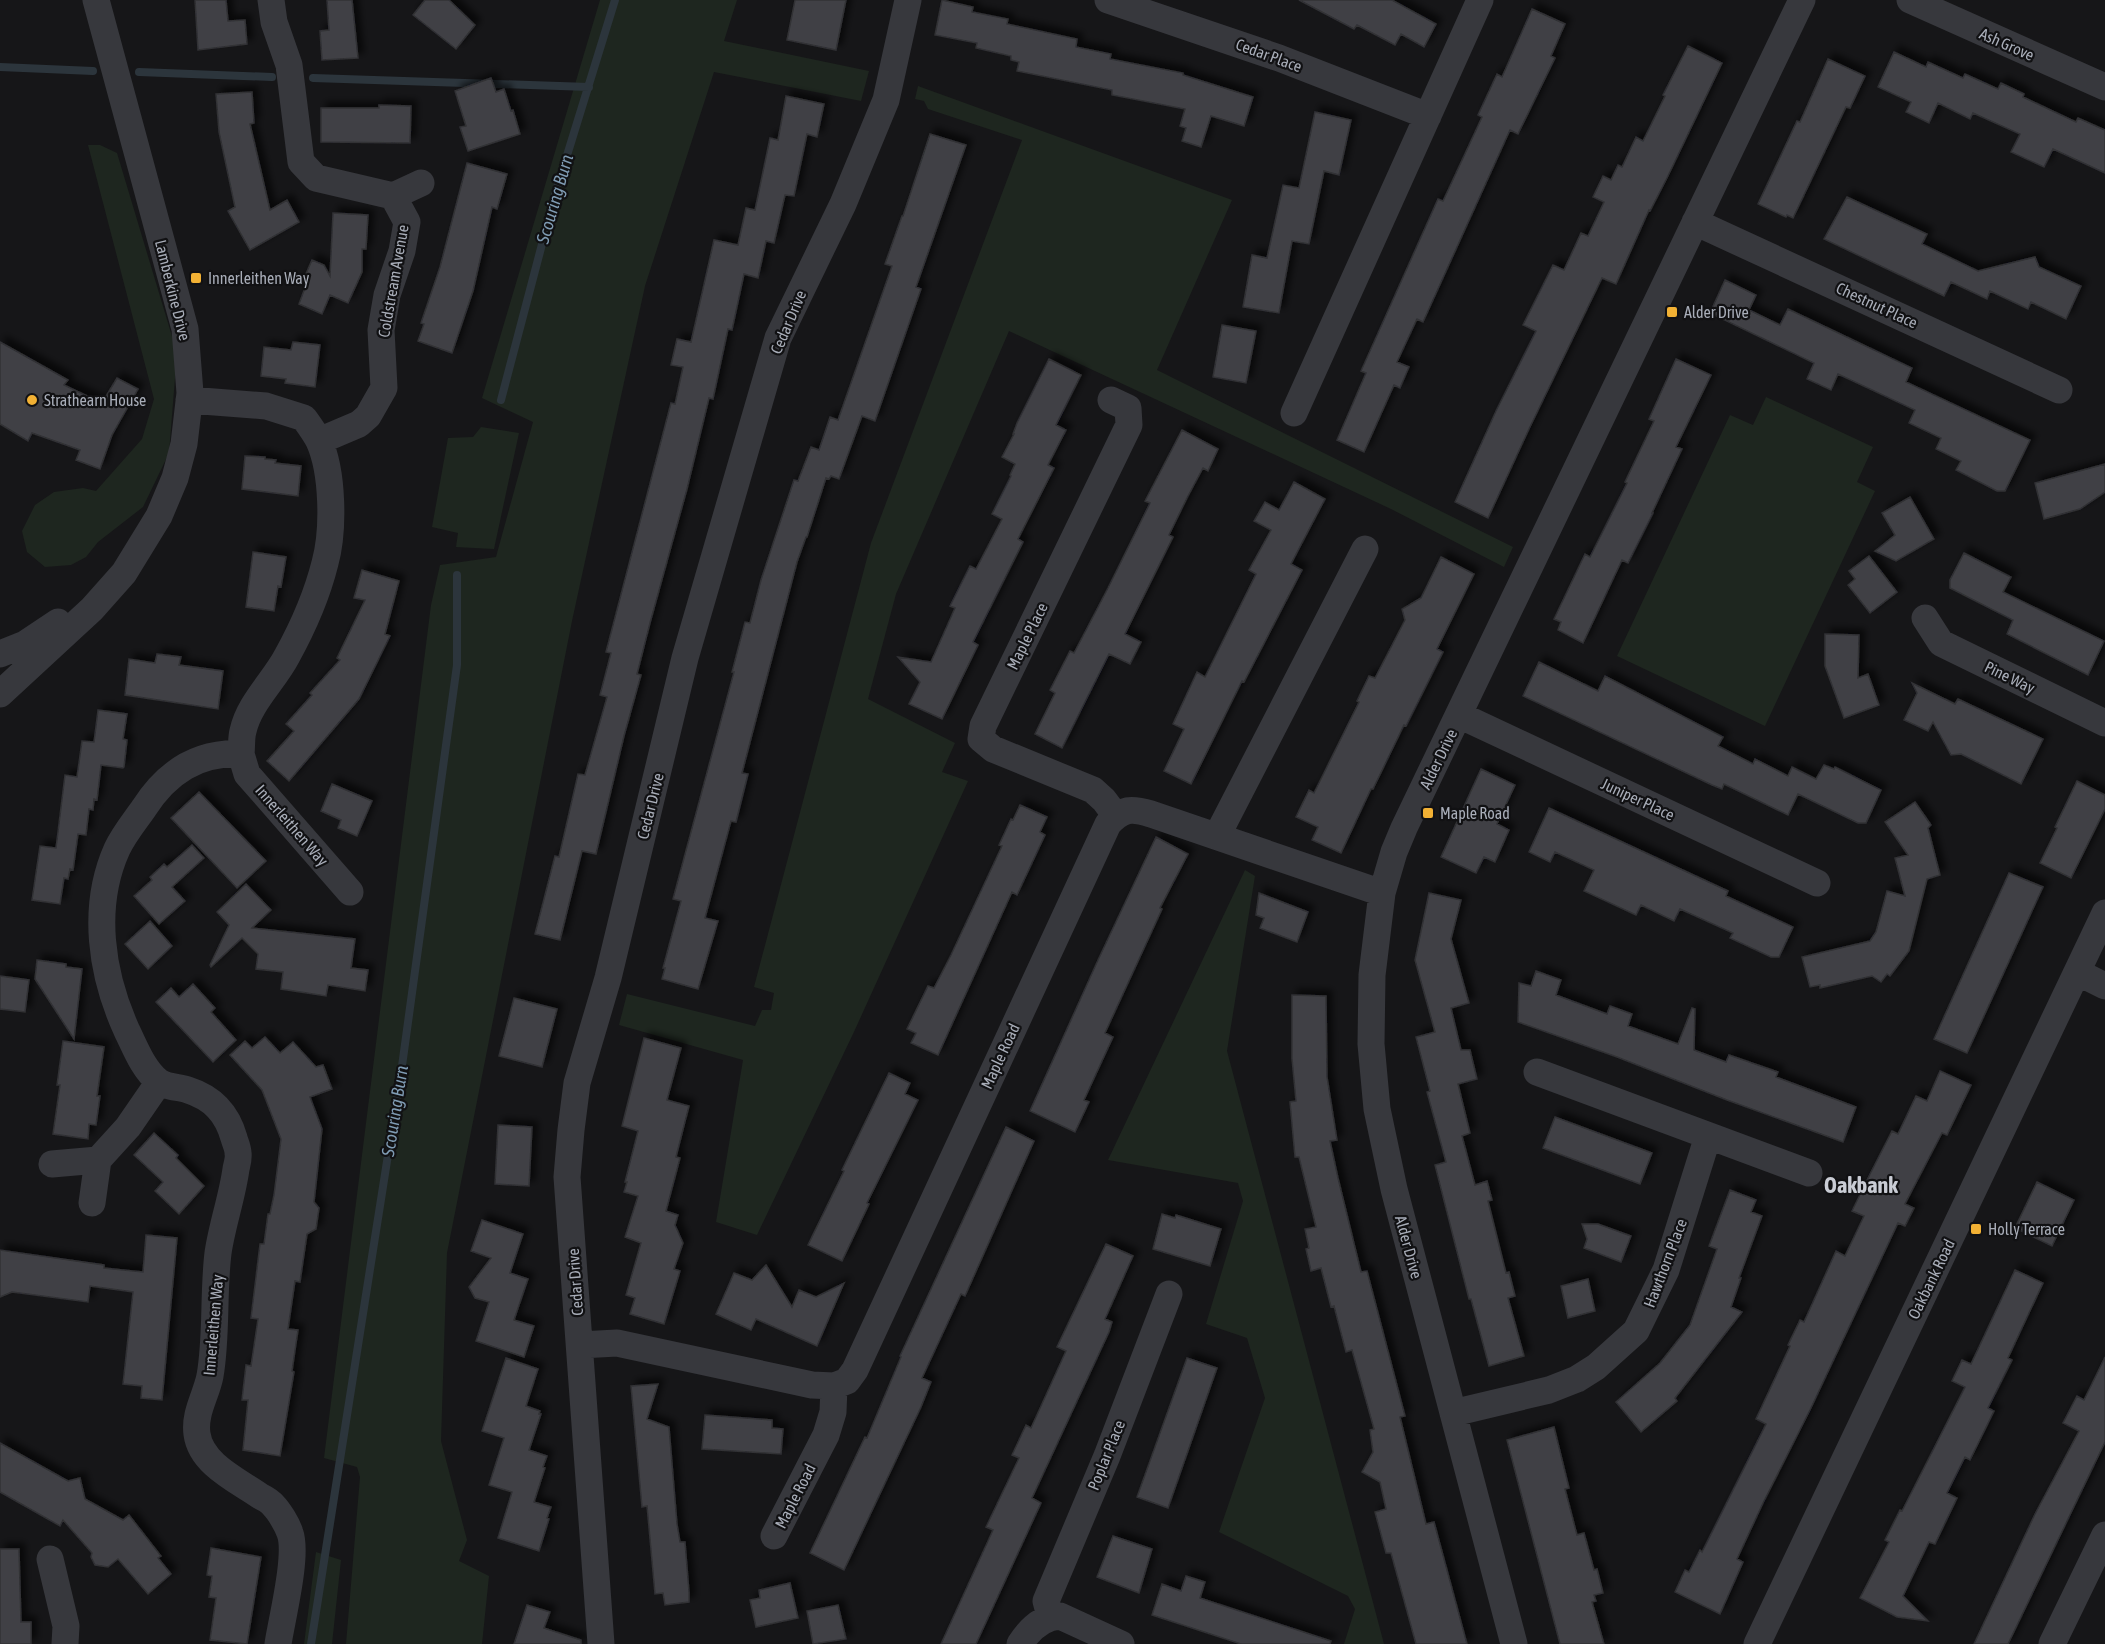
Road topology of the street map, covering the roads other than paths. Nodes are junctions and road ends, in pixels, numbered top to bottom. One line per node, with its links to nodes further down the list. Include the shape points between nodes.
1 (96, 0): 14 (street, Lamberkine Drive, via 185,329)
2 (271, 0): 11 (street, via 274,22 289,64 301,162 316,178)
3 (908, 0): 42 (street, Cedar Drive, via 886,100 843,204 778,338 685,658 608,978 577,1083 567,1178)
4 (1108, 0): 9 (street, Cedar Place, via 1279,58)
5 (1480, 0): 9 (street)
6 (1802, 0): 12 (street, Alder Drive)
7 (1910, 0): 8 (street, Ash Grove)
8 (2105, 87)
9 (1428, 116): 16 (street)
10 (421, 183): 11 (street)
11 (393, 196): 17 (street, Coldstream Avenue, via 407,222 381,330 384,388 359,424)
12 (1695, 222): 13 (street, Chestnut Place); 23 (street, Alder Drive)
13 (2059, 390)
14 (189, 400): 17 (street, via 266,406 304,418); 19 (street, Lamberkine Drive, via 175,478 159,516)
15 (1111, 400): 26 (street, Maple Place, via 1128,408 1129,425 983,726 981,739 993,749 1092,790)
16 (1294, 413)
17 (319, 441): 25 (street, via 328,468 330,507 325,564 309,613 287,658 243,730)
18 (1365, 549): 27 (street)
19 (124, 573): 21 (street, Lamberkine Drive, via 25,644); 22 (street, Lamberkine Drive, via 92,609)
20 (1925, 618): 24 (street, Pine Way, via 1941,643)
21 (0, 654)
22 (0, 694)
23 (1459, 715): 28 (street, Juniper Place); 30 (street, Alder Drive, via 1395,848)
24 (2105, 723)
25 (241, 753): 29 (street, Innerleithen Way, via 247,774); 35 (street, via 201,758 182,767 148,801 118,848 106,883 101,914 108,976 116,1006 142,1062)
26 (1116, 816): 27 (street, via 1130,810 1140,811); 43 (street, Maple Road, via 1108,824 855,1370 848,1381)
27 (1216, 836): 30 (street)
28 (1816, 883)
29 (350, 892)
30 (1382, 893): 44 (street, Alder Drive, via 1371,987 1371,1055 1377,1109 1389,1171)
31 (2105, 913): 32 (street, Oakbank Road)
32 (2077, 972): 33 (street); 55 (street, Oakbank Road)
33 (2105, 986)
34 (1537, 1072): 36 (street)
35 (159, 1082): 37 (street); 50 (street, Innerleithen Way, via 207,1097 230,1125 238,1153 218,1252 214,1350 197,1434 208,1458 273,1504 290,1534 292,1566)
36 (1708, 1136): 39 (street); 44 (street, Hawthorn Place, via 1666,1270 1636,1331 1577,1379 1549,1390)
37 (99, 1160): 38 (street); 40 (street)
38 (52, 1164)
39 (1809, 1173)
40 (92, 1203)
41 (1169, 1294): 48 (street, Poplar Place, via 1046,1601)
42 (580, 1345): 43 (street, via 617,1343 812,1385); 51 (street, Cedar Drive)
43 (834, 1386): 46 (street, Maple Road, via 833,1412 826,1435)
44 (1453, 1413): 54 (street, Alder Drive)
45 (2105, 1535): 56 (street)
46 (774, 1536)
47 (50, 1559): 49 (street, via 66,1626)
48 (1050, 1617): 52 (street, via 1032,1628); 53 (street, via 1060,1616)
49 (65, 1644)
50 (278, 1644)
51 (601, 1644)
52 (1020, 1644)
53 (1121, 1644)
54 (1514, 1644)
55 (1757, 1644)
56 (2052, 1644)

